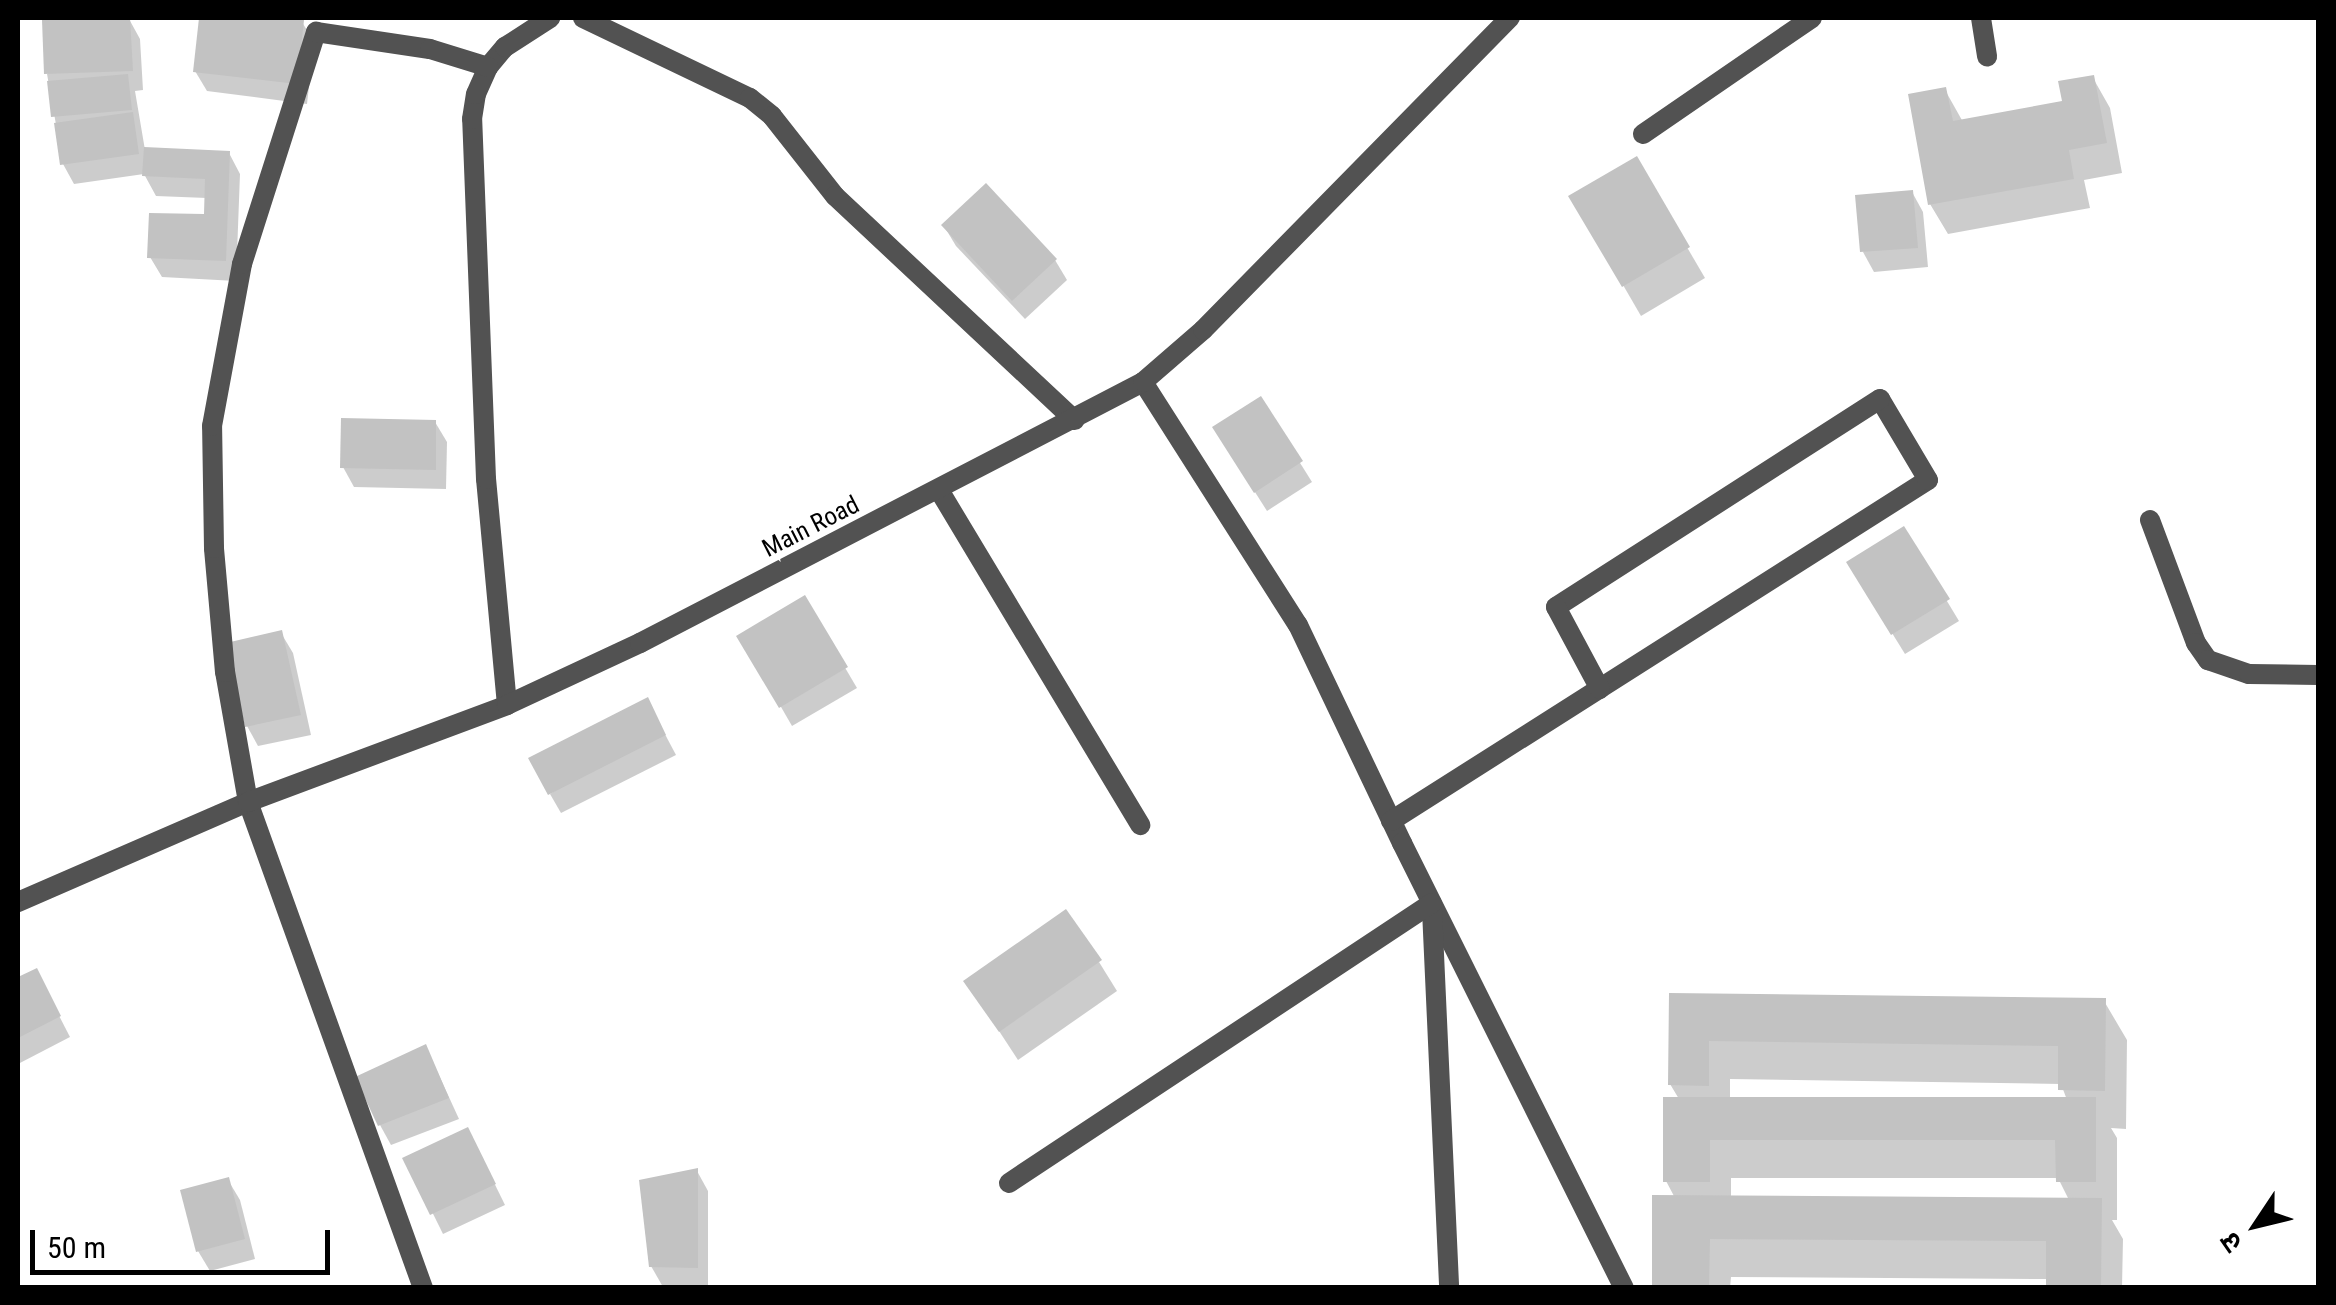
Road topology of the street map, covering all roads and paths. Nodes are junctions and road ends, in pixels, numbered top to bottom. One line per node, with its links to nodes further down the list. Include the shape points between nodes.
1 (550, 18): 7 (street)
2 (583, 18): 10 (street, via 750,98 772,116 835,196)
3 (1510, 18): 9 (street, Main Road, via 1203,330)
4 (1812, 18): 8 (street)
5 (1980, 18): 6 (street)
6 (1987, 57)
7 (488, 66): 15 (street, via 472,119 486,479); 16 (street, via 430,49 316,32 242,264 212,426 225,672)
8 (1643, 134)
9 (1142, 382): 10 (street, Main Road); 17 (street, via 1298,625)
10 (1074, 420): 11 (street, Main Road)
11 (938, 490): 15 (street, Main Road); 18 (street)
12 (2150, 520): 13 (street, via 2208,660 2248,674)
13 (2318, 675)
14 (1600, 689): 14 (street, via 1928,480 1880,399 1556,607); 17 (street)
15 (507, 706): 16 (street, Main Road)
16 (248, 802): 19 (street, Main Road); 22 (street)
17 (1391, 821): 20 (street)
18 (1140, 825)
19 (18, 902)
20 (1432, 903): 21 (street); 23 (street); 24 (street)
21 (1008, 1182)
22 (423, 1288)
23 (1449, 1288)
24 (1624, 1288)

